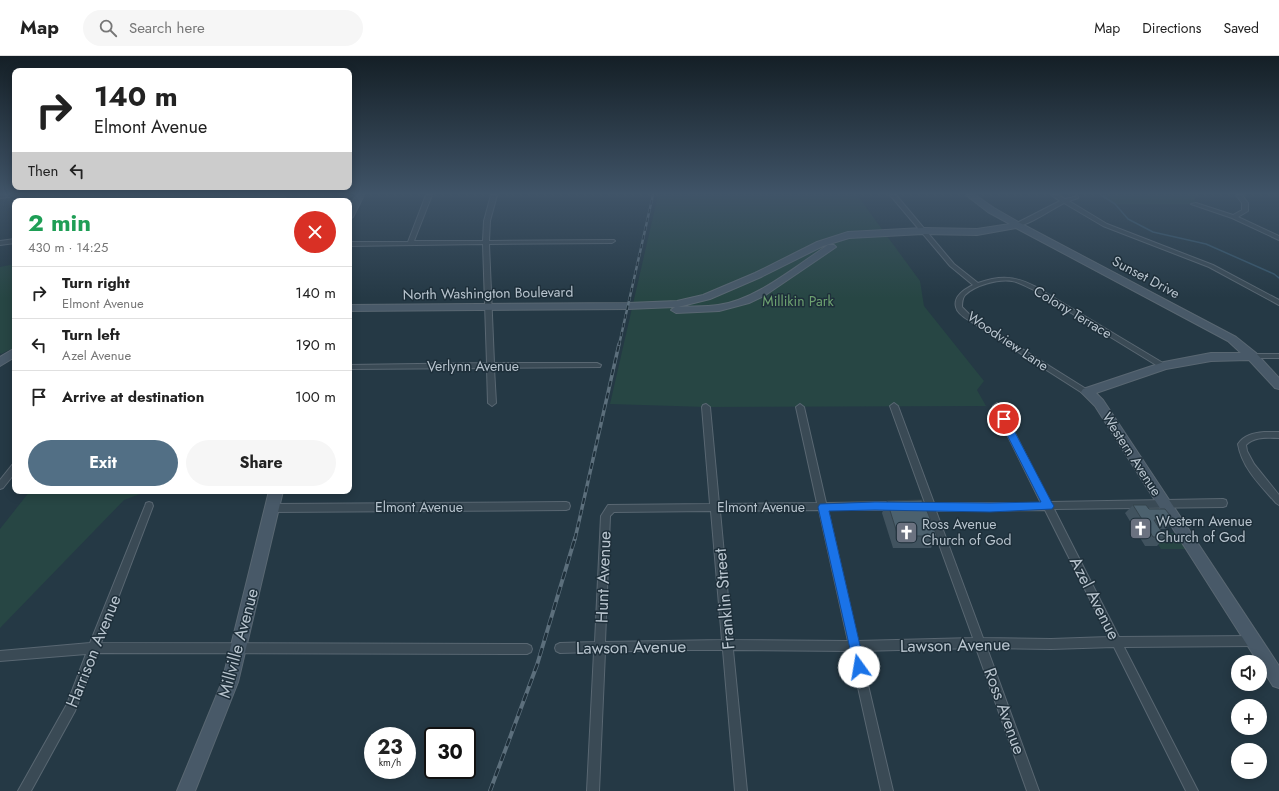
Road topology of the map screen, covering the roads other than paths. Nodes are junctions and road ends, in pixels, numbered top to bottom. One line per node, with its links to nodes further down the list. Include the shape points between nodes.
1 (415, 229): 14 (street)
2 (487, 229): 12 (street)
3 (999, 229): 7 (street, North Washington Boulevard, via 977,232)
4 (1025, 229): 22 (street, Sunset Drive, via 1226,335)
5 (1117, 229): 17 (street, via 1211,266)
6 (1261, 229): 9 (street)
7 (923, 231): 8 (street, North Washington Boulevard); 16 (street, via 952,265)
8 (902, 233): 19 (street, North Washington Boulevard, via 848,235 820,244 706,297 677,304); 19 (street, North Washington Boulevard, via 851,240 832,246 761,294 730,306 674,310 638,309)
9 (1278, 237)
10 (12, 241): 13 (street)
11 (612, 241): 12 (street)
12 (486, 242): 14 (street); 18 (street)
13 (0, 243)
14 (410, 243): 15 (street)
15 (352, 244)
16 (977, 285): 27 (street, Colony Terrace, via 991,280 1019,281); 30 (street, Woodview Lane, via 962,294 959,299 961,310 972,320)
17 (1279, 303)
18 (488, 306): 19 (street, North Washington Boulevard); 20 (street, North Washington Boulevard); 26 (street)
19 (628, 306)
20 (352, 308)
21 (12, 354): 24 (street)
22 (1252, 356): 23 (street); 27 (street, via 1211,357); 29 (street, Sunset Drive)
23 (1279, 356)
24 (0, 362)
25 (597, 365): 26 (street, Verlynn Avenue)
26 (490, 366): 28 (street, Verlynn Avenue); 31 (street)
27 (1164, 366): 30 (street)
28 (352, 367)
29 (1279, 385)
30 (1087, 392): 42 (street, Western Avenue, via 1099,403)
31 (492, 403)
32 (894, 406): 48 (street, Ross Avenue)
33 (997, 406): 45 (street, Azel Avenue)
34 (706, 407): 46 (street, Franklin Street)
35 (800, 407): 47 (street)
36 (1279, 435): 40 (street, via 1247,438 1242,444 1242,451 1248,461)
37 (12, 471): 38 (street)
38 (0, 486)
39 (275, 494): 49 (street, Millville Avenue)
40 (1279, 501)
41 (1223, 503): 42 (street, Elmont Avenue)
42 (1165, 504): 45 (street, Elmont Avenue); 51 (street, Western Avenue)
43 (149, 506): 56 (street, Harrison Avenue)
44 (566, 506): 49 (street, Elmont Avenue)
45 (1048, 506): 48 (street, Elmont Avenue); 52 (street, Azel Avenue)
46 (715, 507): 47 (street, Elmont Avenue); 50 (street, Elmont Avenue); 54 (street, Franklin Street)
47 (823, 507): 48 (street, Elmont Avenue); 55 (street)
48 (930, 507): 53 (street, Ross Avenue)
49 (272, 508): 57 (street, Millville Avenue)
50 (611, 508): 59 (street, Hunt Avenue, via 606,516)
51 (1254, 641): 52 (street, Lawson Avenue); 62 (street, Western Avenue)
52 (1117, 642): 53 (street, Lawson Avenue); 69 (street, Azel Avenue)
53 (980, 644): 55 (street, Lawson Avenue); 68 (street, Ross Avenue)
54 (728, 646): 55 (street, Lawson Avenue); 59 (street, Lawson Avenue, via 662,645); 66 (street, Franklin Street)
55 (855, 646): 67 (street)
56 (94, 648): 57 (street); 61 (street); 63 (street, Harrison Avenue, via 71,707)
57 (238, 648): 60 (street); 64 (street, Millville Avenue, via 223,701)
58 (560, 648): 59 (street, Lawson Avenue)
59 (600, 648): 65 (street, Hunt Avenue)
60 (526, 649)
61 (0, 656)
62 (1279, 680)
63 (24, 791)
64 (186, 791)
65 (593, 791)
66 (741, 791)
67 (887, 791)
68 (1033, 791)
69 (1192, 791)

